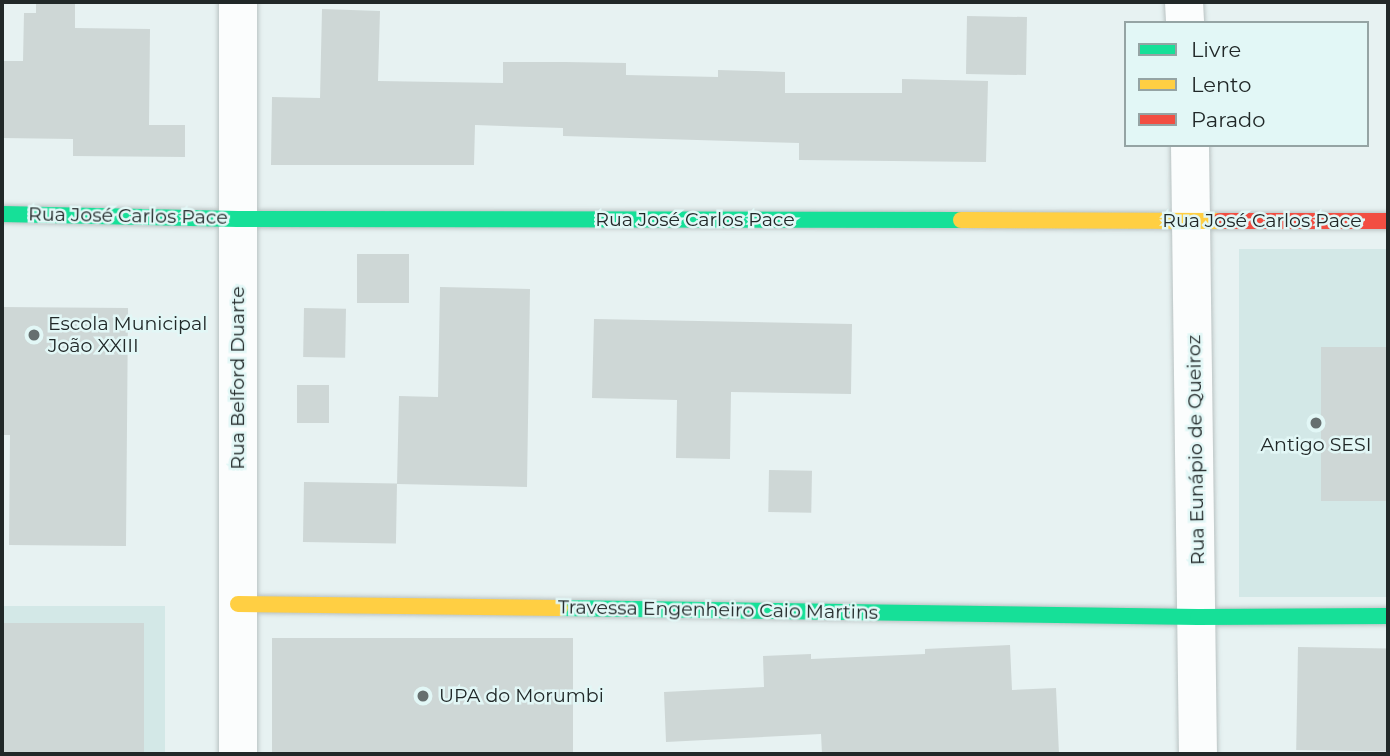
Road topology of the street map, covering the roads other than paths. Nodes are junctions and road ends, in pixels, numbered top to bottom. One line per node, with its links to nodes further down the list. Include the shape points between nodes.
1 (239, 2): 6 (street, Rua Belford Duarte)
2 (1184, 2): 3 (street)
3 (1185, 21)
4 (1190, 147): 7 (street, Rua Eunápio de Queiroz)
5 (2, 214): 6 (street, Rua José Carlos Pace)
6 (238, 219): 7 (street, Rua José Carlos Pace); 9 (street, Rua Belford Duarte)
7 (1193, 221): 8 (street, Rua José Carlos Pace); 11 (street, Rua Eunápio de Queiroz)
8 (1388, 221)
9 (238, 604): 11 (street, Travessa Engenheiro Caio Martins); 12 (street, Rua Belford Duarte)
10 (1388, 616): 11 (street, Travessa Engenheiro Caio Martins)
11 (1199, 617): 13 (street, Rua Eunápio de Queiroz)
12 (238, 754)
13 (1198, 754)

